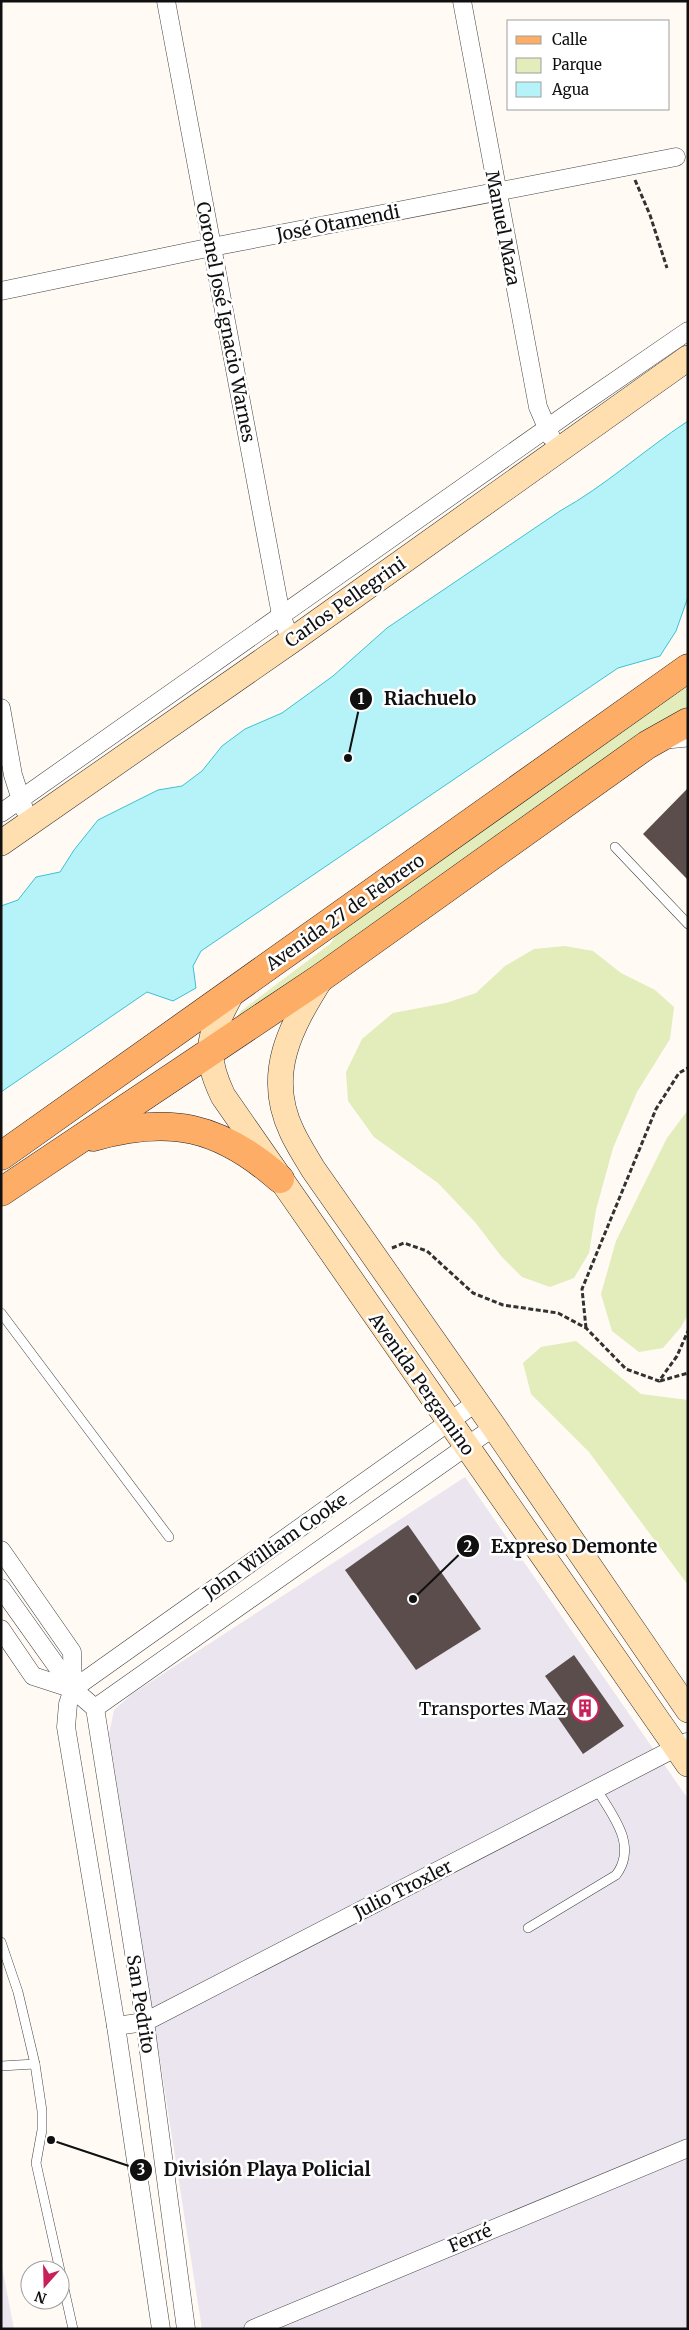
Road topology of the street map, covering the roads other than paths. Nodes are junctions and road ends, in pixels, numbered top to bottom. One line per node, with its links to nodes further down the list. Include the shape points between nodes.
1 (166, 1): 5 (street, Coronel José Ignacio Warnes)
2 (462, 1): 4 (street, Manuel Maza)
3 (676, 157): 4 (street, José Otamendi)
4 (496, 192): 5 (street, José Otamendi); 9 (street, Manuel Maza, via 538,407)
5 (212, 247): 6 (street, José Otamendi); 11 (street, Coronel José Ignacio Warnes)
6 (1, 291)
7 (688, 331): 9 (street, Carlos Pellegrini)
8 (688, 358): 10 (main road, Carlos Pellegrini)
9 (547, 428): 10 (street, Manuel Maza); 11 (street, Carlos Pellegrini)
10 (557, 451): 12 (main road, Carlos Pellegrini)
11 (281, 615): 12 (street, Coronel José Ignacio Warnes); 18 (street, Carlos Pellegrini)
12 (291, 641): 20 (main road, Carlos Pellegrini)
13 (688, 668): 25 (main road, Avenida 27 de Febrero)
14 (1, 708): 18 (street)
15 (688, 722): 17 (main road)
16 (688, 742): 17 (lane)
17 (647, 746): 24 (main road)
18 (20, 800): 19 (street, Carlos Pellegrini); 20 (street)
19 (1, 814)
20 (31, 823): 21 (main road, Carlos Pellegrini)
21 (1, 843)
22 (615, 847): 23 (lane)
23 (688, 924)
24 (322, 977): 26 (main road); 32 (main road, Avenida Pergamino, via 288,1038 280,1080 291,1131 313,1169)
25 (233, 991): 26 (main road, Avenida Pergamino, via 212,1036); 28 (main road, Avenida 27 de Febrero)
26 (210, 1052): 27 (main road); 29 (main road, Avenida Pergamino, via 215,1078 223,1096)
27 (70, 1144): 29 (main road, via 134,1127 166,1125 198,1130 228,1141 256,1158); 30 (main road)
28 (1, 1156)
29 (280, 1180): 33 (main road, Avenida Pergamino)
30 (1, 1192)
31 (1, 1313): 36 (lane)
32 (477, 1402): 33 (street, John William Cooke); 34 (main road, Avenida Pergamino)
33 (449, 1422): 35 (main road, Avenida Pergamino); 40 (street, John William Cooke)
34 (494, 1427): 35 (street, John William Cooke); 42 (main road, Avenida Pergamino)
35 (466, 1447): 41 (street, John William Cooke); 43 (main road, Avenida Pergamino)
36 (169, 1538)
37 (1, 1550): 40 (street, San Pedrito, via 72,1652)
38 (1, 1588): 40 (street)
39 (1, 1630): 40 (street, via 33,1676)
40 (73, 1689): 41 (street); 48 (street, San Pedrito, via 66,1727)
41 (95, 1708): 47 (street, San Pedrito)
42 (688, 1710)
43 (684, 1751): 44 (street, Julio Troxler)
44 (597, 1790): 45 (lane, via 620,1827 625,1845 624,1864 616,1875); 47 (street, Julio Troxler)
45 (528, 1928)
46 (1, 1942): 49 (lane, via 18,1992)
47 (145, 2022): 48 (street, Julio Troxler); 54 (street, San Pedrito)
48 (116, 2026): 53 (street, San Pedrito)
49 (35, 2064): 50 (lane); 52 (lane, via 42,2111 36,2163)
50 (1, 2066)
51 (688, 2148): 55 (street, Ferré)
52 (73, 2329)
53 (161, 2329)
54 (186, 2329)
55 (253, 2329)

